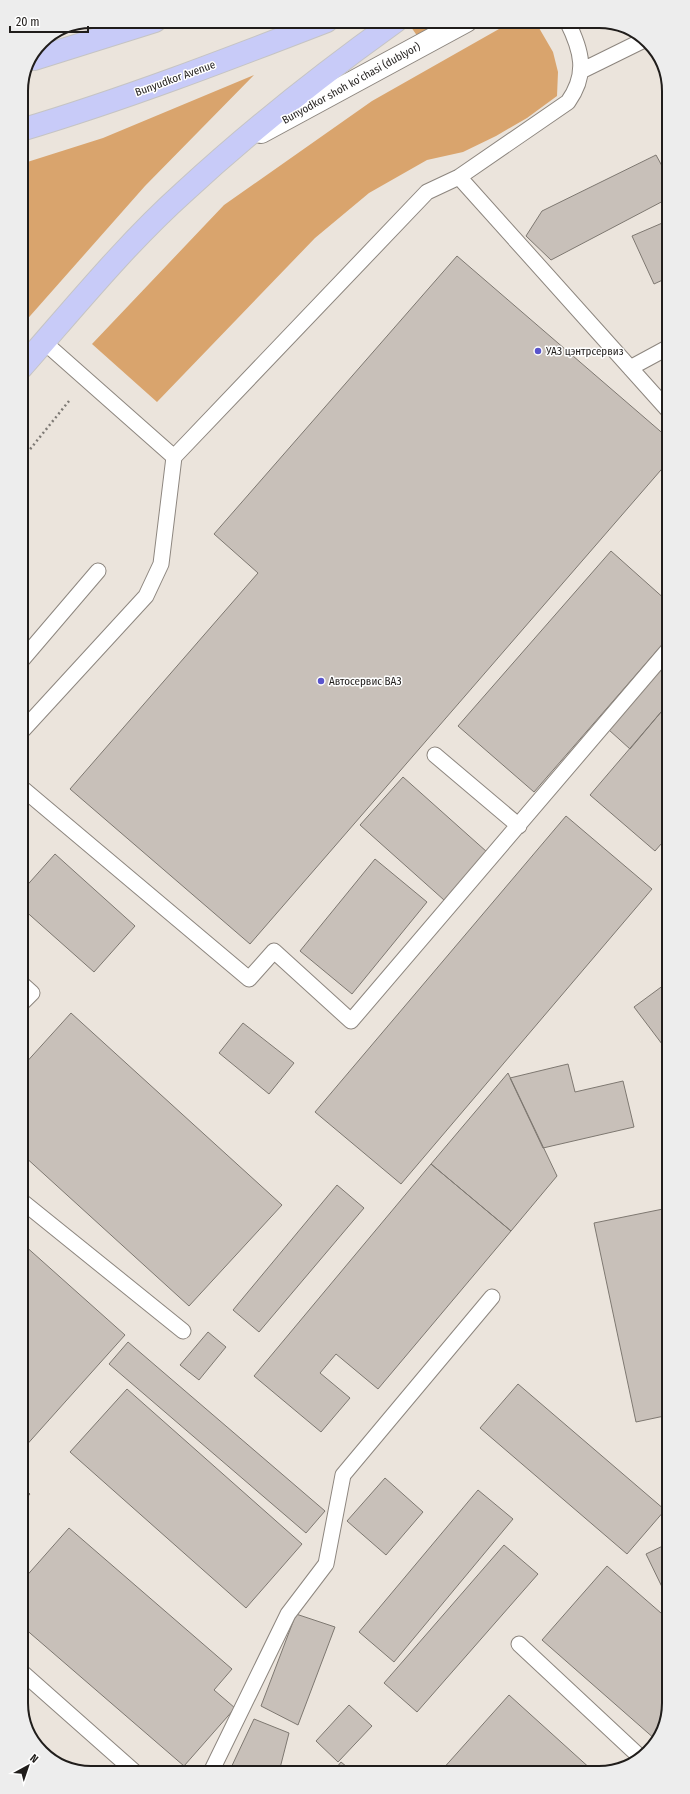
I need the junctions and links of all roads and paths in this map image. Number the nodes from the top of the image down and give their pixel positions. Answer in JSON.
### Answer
{"nodes":[{"id":1,"x":133,"y":28,"type":"edge"},
{"id":2,"x":308,"y":28,"type":"edge"},
{"id":3,"x":386,"y":28,"type":"edge"},
{"id":4,"x":453,"y":28,"type":"edge"},
{"id":5,"x":570,"y":28,"type":"edge"},
{"id":6,"x":638,"y":43,"type":"edge"},
{"id":7,"x":38,"y":58,"type":"edge"},
{"id":8,"x":581,"y":71,"type":"junction"},
{"id":9,"x":28,"y":128,"type":"edge"},
{"id":10,"x":237,"y":145,"type":"junction"},
{"id":11,"x":459,"y":177,"type":"junction"},
{"id":12,"x":44,"y":342,"type":"junction"},
{"id":13,"x":662,"y":351,"type":"edge"},
{"id":14,"x":28,"y":360,"type":"edge"},
{"id":15,"x":630,"y":368,"type":"junction"},
{"id":16,"x":69,"y":401,"type":"dead end"},
{"id":17,"x":662,"y":403,"type":"edge"},
{"id":18,"x":28,"y":452,"type":"edge"},
{"id":19,"x":174,"y":457,"type":"junction"},
{"id":20,"x":98,"y":571,"type":"dead end"},
{"id":21,"x":28,"y":653,"type":"edge"},
{"id":22,"x":662,"y":657,"type":"edge"},
{"id":23,"x":28,"y":724,"type":"edge"},
{"id":24,"x":435,"y":755,"type":"dead end"},
{"id":25,"x":28,"y":793,"type":"edge"},
{"id":26,"x":518,"y":826,"type":"junction"},
{"id":27,"x":28,"y":989,"type":"edge"},
{"id":28,"x":28,"y":997,"type":"edge"},
{"id":29,"x":28,"y":1206,"type":"edge"},
{"id":30,"x":492,"y":1297,"type":"dead end"},
{"id":31,"x":183,"y":1331,"type":"dead end"},
{"id":32,"x":519,"y":1644,"type":"dead end"},
{"id":33,"x":28,"y":1677,"type":"edge"},
{"id":34,"x":636,"y":1753,"type":"edge"},
{"id":35,"x":128,"y":1766,"type":"edge"},
{"id":36,"x":214,"y":1766,"type":"edge"}],
"edges":[{"from":1,"to":7,"type":"main road"},
{"from":2,"to":9,"type":"main road","name":"Bunyudkor Avenue"},
{"from":3,"to":10,"type":"main road"},
{"from":4,"to":10,"type":"street","name":"Bunyodkor shoh koʻchasi (dublyor)"},
{"from":5,"to":8,"type":"lane"},
{"from":6,"to":8,"type":"lane"},
{"from":8,"to":11,"type":"lane"},
{"from":10,"to":12,"type":"main road"},
{"from":11,"to":15,"type":"lane"},
{"from":11,"to":19,"type":"lane"},
{"from":12,"to":14,"type":"main road"},
{"from":12,"to":19,"type":"lane"},
{"from":13,"to":15,"type":"lane"},
{"from":15,"to":17,"type":"lane"},
{"from":16,"to":18,"type":"path"},
{"from":19,"to":23,"type":"lane"},
{"from":20,"to":21,"type":"lane"},
{"from":22,"to":26,"type":"lane"},
{"from":24,"to":26,"type":"lane"},
{"from":25,"to":26,"type":"lane"},
{"from":27,"to":28,"type":"lane"},
{"from":29,"to":31,"type":"lane"},
{"from":30,"to":36,"type":"lane"},
{"from":32,"to":34,"type":"lane"},
{"from":33,"to":35,"type":"lane"}]}
